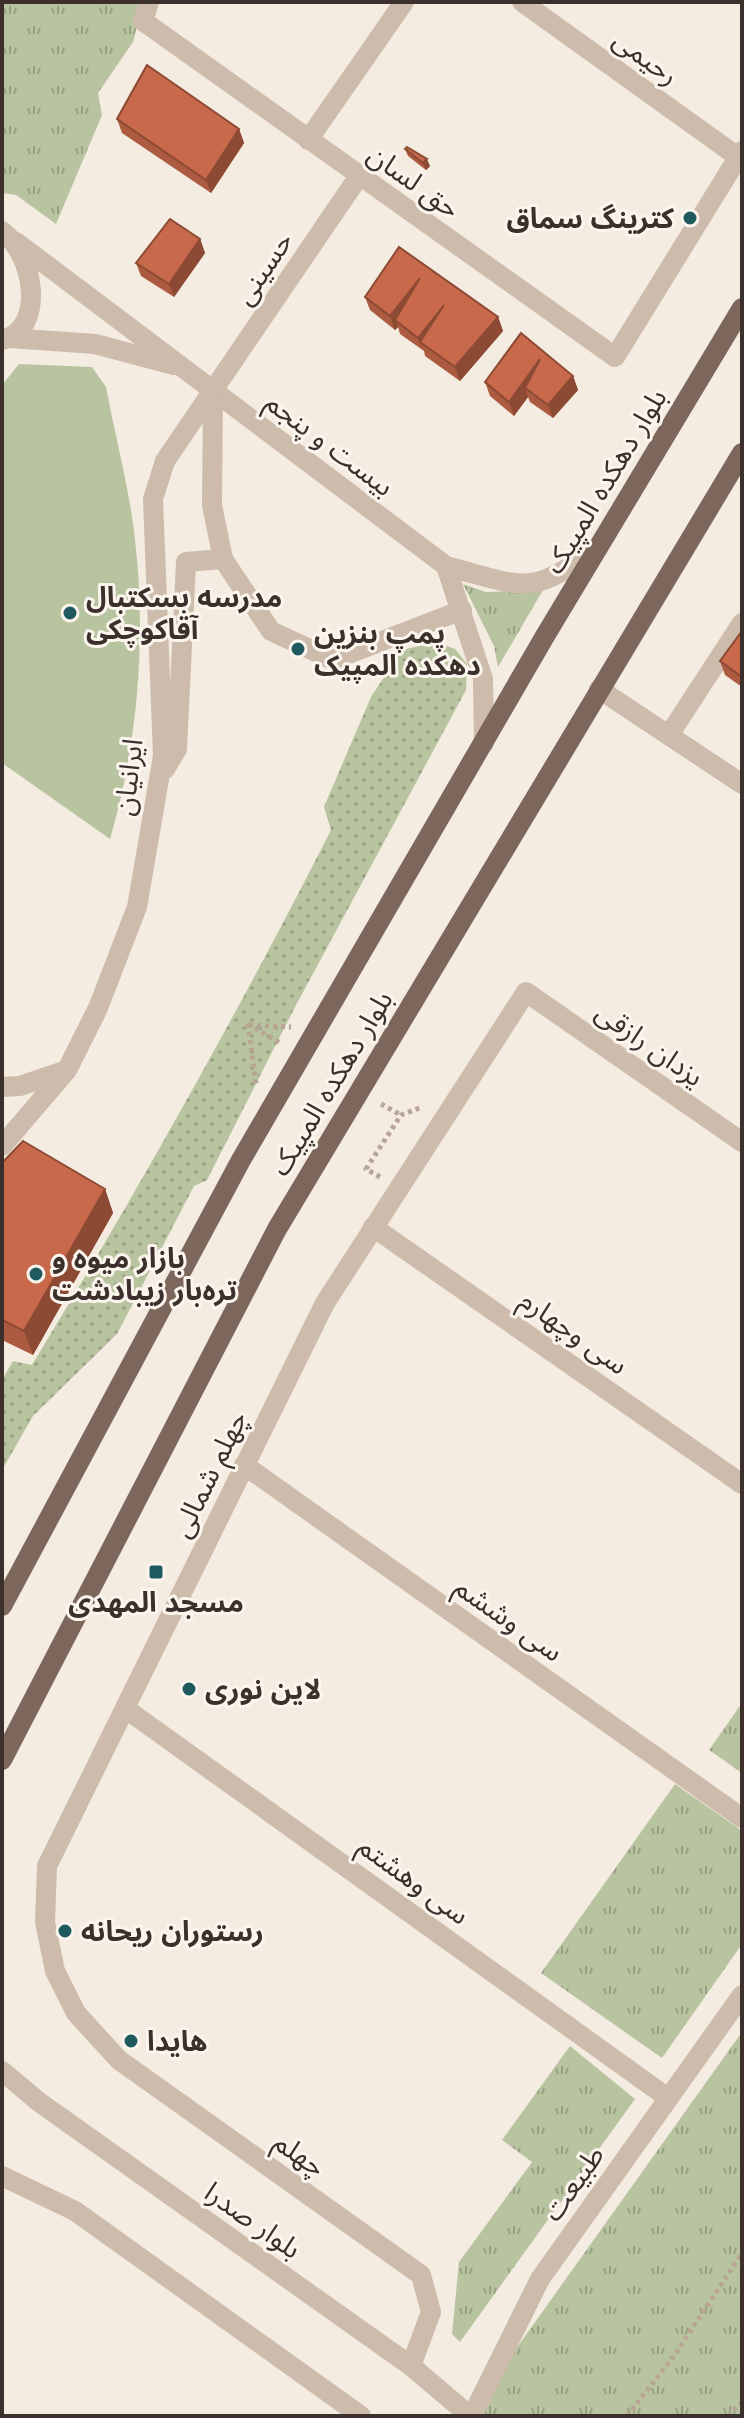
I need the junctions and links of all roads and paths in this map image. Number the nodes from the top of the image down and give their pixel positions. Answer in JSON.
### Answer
{"nodes":[{"id":1,"x":149,"y":2,"type":"edge"},
{"id":2,"x":404,"y":2,"type":"edge"},
{"id":3,"x":522,"y":2,"type":"edge"},
{"id":4,"x":308,"y":140,"type":"junction"},
{"id":5,"x":740,"y":154,"type":"edge"},
{"id":6,"x":359,"y":176,"type":"junction"},
{"id":7,"x":9,"y":237,"type":"edge"},
{"id":8,"x":742,"y":308,"type":"edge"},
{"id":9,"x":6,"y":339,"type":"edge"},
{"id":10,"x":182,"y":366,"type":"junction"},
{"id":11,"x":213,"y":391,"type":"junction"},
{"id":12,"x":742,"y":453,"type":"edge"},
{"id":13,"x":598,"y":546,"type":"junction"},
{"id":14,"x":223,"y":559,"type":"junction"},
{"id":15,"x":446,"y":566,"type":"junction"},
{"id":16,"x":462,"y":610,"type":"junction"},
{"id":17,"x":742,"y":623,"type":"edge"},
{"id":18,"x":599,"y":689,"type":"junction"},
{"id":19,"x":669,"y":735,"type":"junction"},
{"id":20,"x":484,"y":743,"type":"junction"},
{"id":21,"x":159,"y":779,"type":"junction"},
{"id":22,"x":742,"y":784,"type":"edge"},
{"id":23,"x":526,"y":992,"type":"joint"},
{"id":24,"x":317,"y":1029,"type":"junction"},
{"id":25,"x":67,"y":1070,"type":"junction"},
{"id":26,"x":2,"y":1087,"type":"edge"},
{"id":27,"x":401,"y":1115,"type":"dead end"},
{"id":28,"x":261,"y":1125,"type":"junction"},
{"id":29,"x":742,"y":1142,"type":"edge"},
{"id":30,"x":2,"y":1146,"type":"edge"},
{"id":31,"x":366,"y":1169,"type":"dead end"},
{"id":32,"x":373,"y":1227,"type":"junction"},
{"id":33,"x":244,"y":1465,"type":"junction"},
{"id":34,"x":742,"y":1484,"type":"edge"},
{"id":35,"x":2,"y":1606,"type":"edge"},
{"id":36,"x":126,"y":1709,"type":"junction"},
{"id":37,"x":2,"y":1760,"type":"edge"},
{"id":38,"x":742,"y":1818,"type":"edge"},
{"id":39,"x":742,"y":1995,"type":"edge"},
{"id":40,"x":76,"y":2013,"type":"joint"},
{"id":41,"x":2,"y":2071,"type":"edge"},
{"id":42,"x":668,"y":2098,"type":"junction"},
{"id":43,"x":2,"y":2176,"type":"edge"},
{"id":44,"x":742,"y":2253,"type":"edge"},
{"id":45,"x":411,"y":2366,"type":"junction"},
{"id":46,"x":742,"y":2402,"type":"edge"},
{"id":47,"x":361,"y":2416,"type":"edge"},
{"id":48,"x":471,"y":2416,"type":"edge"},
{"id":49,"x":627,"y":2416,"type":"edge"},
{"id":50,"x":728,"y":2416,"type":"edge"}],
"edges":[{"from":1,"to":4,"type":"street","name":"حق لسان"},
{"from":2,"to":4,"type":"street"},
{"from":3,"to":5,"type":"street","name":"رحیمی"},
{"from":4,"to":6,"type":"street","name":"حق لسان"},
{"from":5,"to":6,"type":"street","name":"حق لسان"},
{"from":6,"to":11,"type":"street","name":"حسینی"},
{"from":7,"to":9,"type":"street"},
{"from":7,"to":10,"type":"street","name":"بیست و پنجم"},
{"from":8,"to":13,"type":"main road","name":"بلوار دهکده المپیک"},
{"from":9,"to":10,"type":"street","name":"بیست و پنجم"},
{"from":10,"to":11,"type":"street","name":"بیست و پنجم"},
{"from":11,"to":14,"type":"street"},
{"from":11,"to":15,"type":"street","name":"بیست و پنجم"},
{"from":11,"to":21,"type":"street","name":"ایرانیان"},
{"from":12,"to":18,"type":"main road","name":"بلوار دهکده المپیک"},
{"from":13,"to":15,"type":"street"},
{"from":13,"to":20,"type":"main road","name":"بلوار دهکده المپیک"},
{"from":14,"to":16,"type":"street"},
{"from":14,"to":21,"type":"street"},
{"from":15,"to":16,"type":"street"},
{"from":16,"to":20,"type":"street"},
{"from":17,"to":19,"type":"street"},
{"from":18,"to":19,"type":"street"},
{"from":18,"to":37,"type":"main road","name":"بلوار دهکده المپیک"},
{"from":19,"to":22,"type":"street"},
{"from":20,"to":24,"type":"main road","name":"بلوار دهکده المپیک"},
{"from":21,"to":25,"type":"street","name":"ایرانیان"},
{"from":23,"to":29,"type":"street","name":"یزدان رازقی"},
{"from":23,"to":32,"type":"street","name":"چهلم شمالی"},
{"from":24,"to":28,"type":"main road","name":"بلوار دهکده المپیک"},
{"from":24,"to":28,"type":"path"},
{"from":25,"to":26,"type":"street"},
{"from":25,"to":30,"type":"street","name":"ایرانیان"},
{"from":27,"to":31,"type":"path"},
{"from":28,"to":35,"type":"main road","name":"بلوار دهکده المپیک"},
{"from":32,"to":33,"type":"street","name":"چهلم شمالی"},
{"from":32,"to":34,"type":"street","name":"سی وچهارم"},
{"from":33,"to":36,"type":"street","name":"چهلم شمالی"},
{"from":33,"to":38,"type":"street","name":"سی وششم"},
{"from":36,"to":40,"type":"street","name":"چهلم شمالی"},
{"from":36,"to":42,"type":"street","name":"سی وهشتم"},
{"from":39,"to":42,"type":"street","name":"طبیعت"},
{"from":40,"to":45,"type":"street","name":"چهلم"},
{"from":41,"to":45,"type":"street","name":"بلوار صدرا"},
{"from":42,"to":48,"type":"street","name":"طبیعت"},
{"from":43,"to":47,"type":"street"},
{"from":44,"to":49,"type":"path"},
{"from":45,"to":48,"type":"street","name":"بلوار صدرا"},
{"from":46,"to":50,"type":"path"}]}
